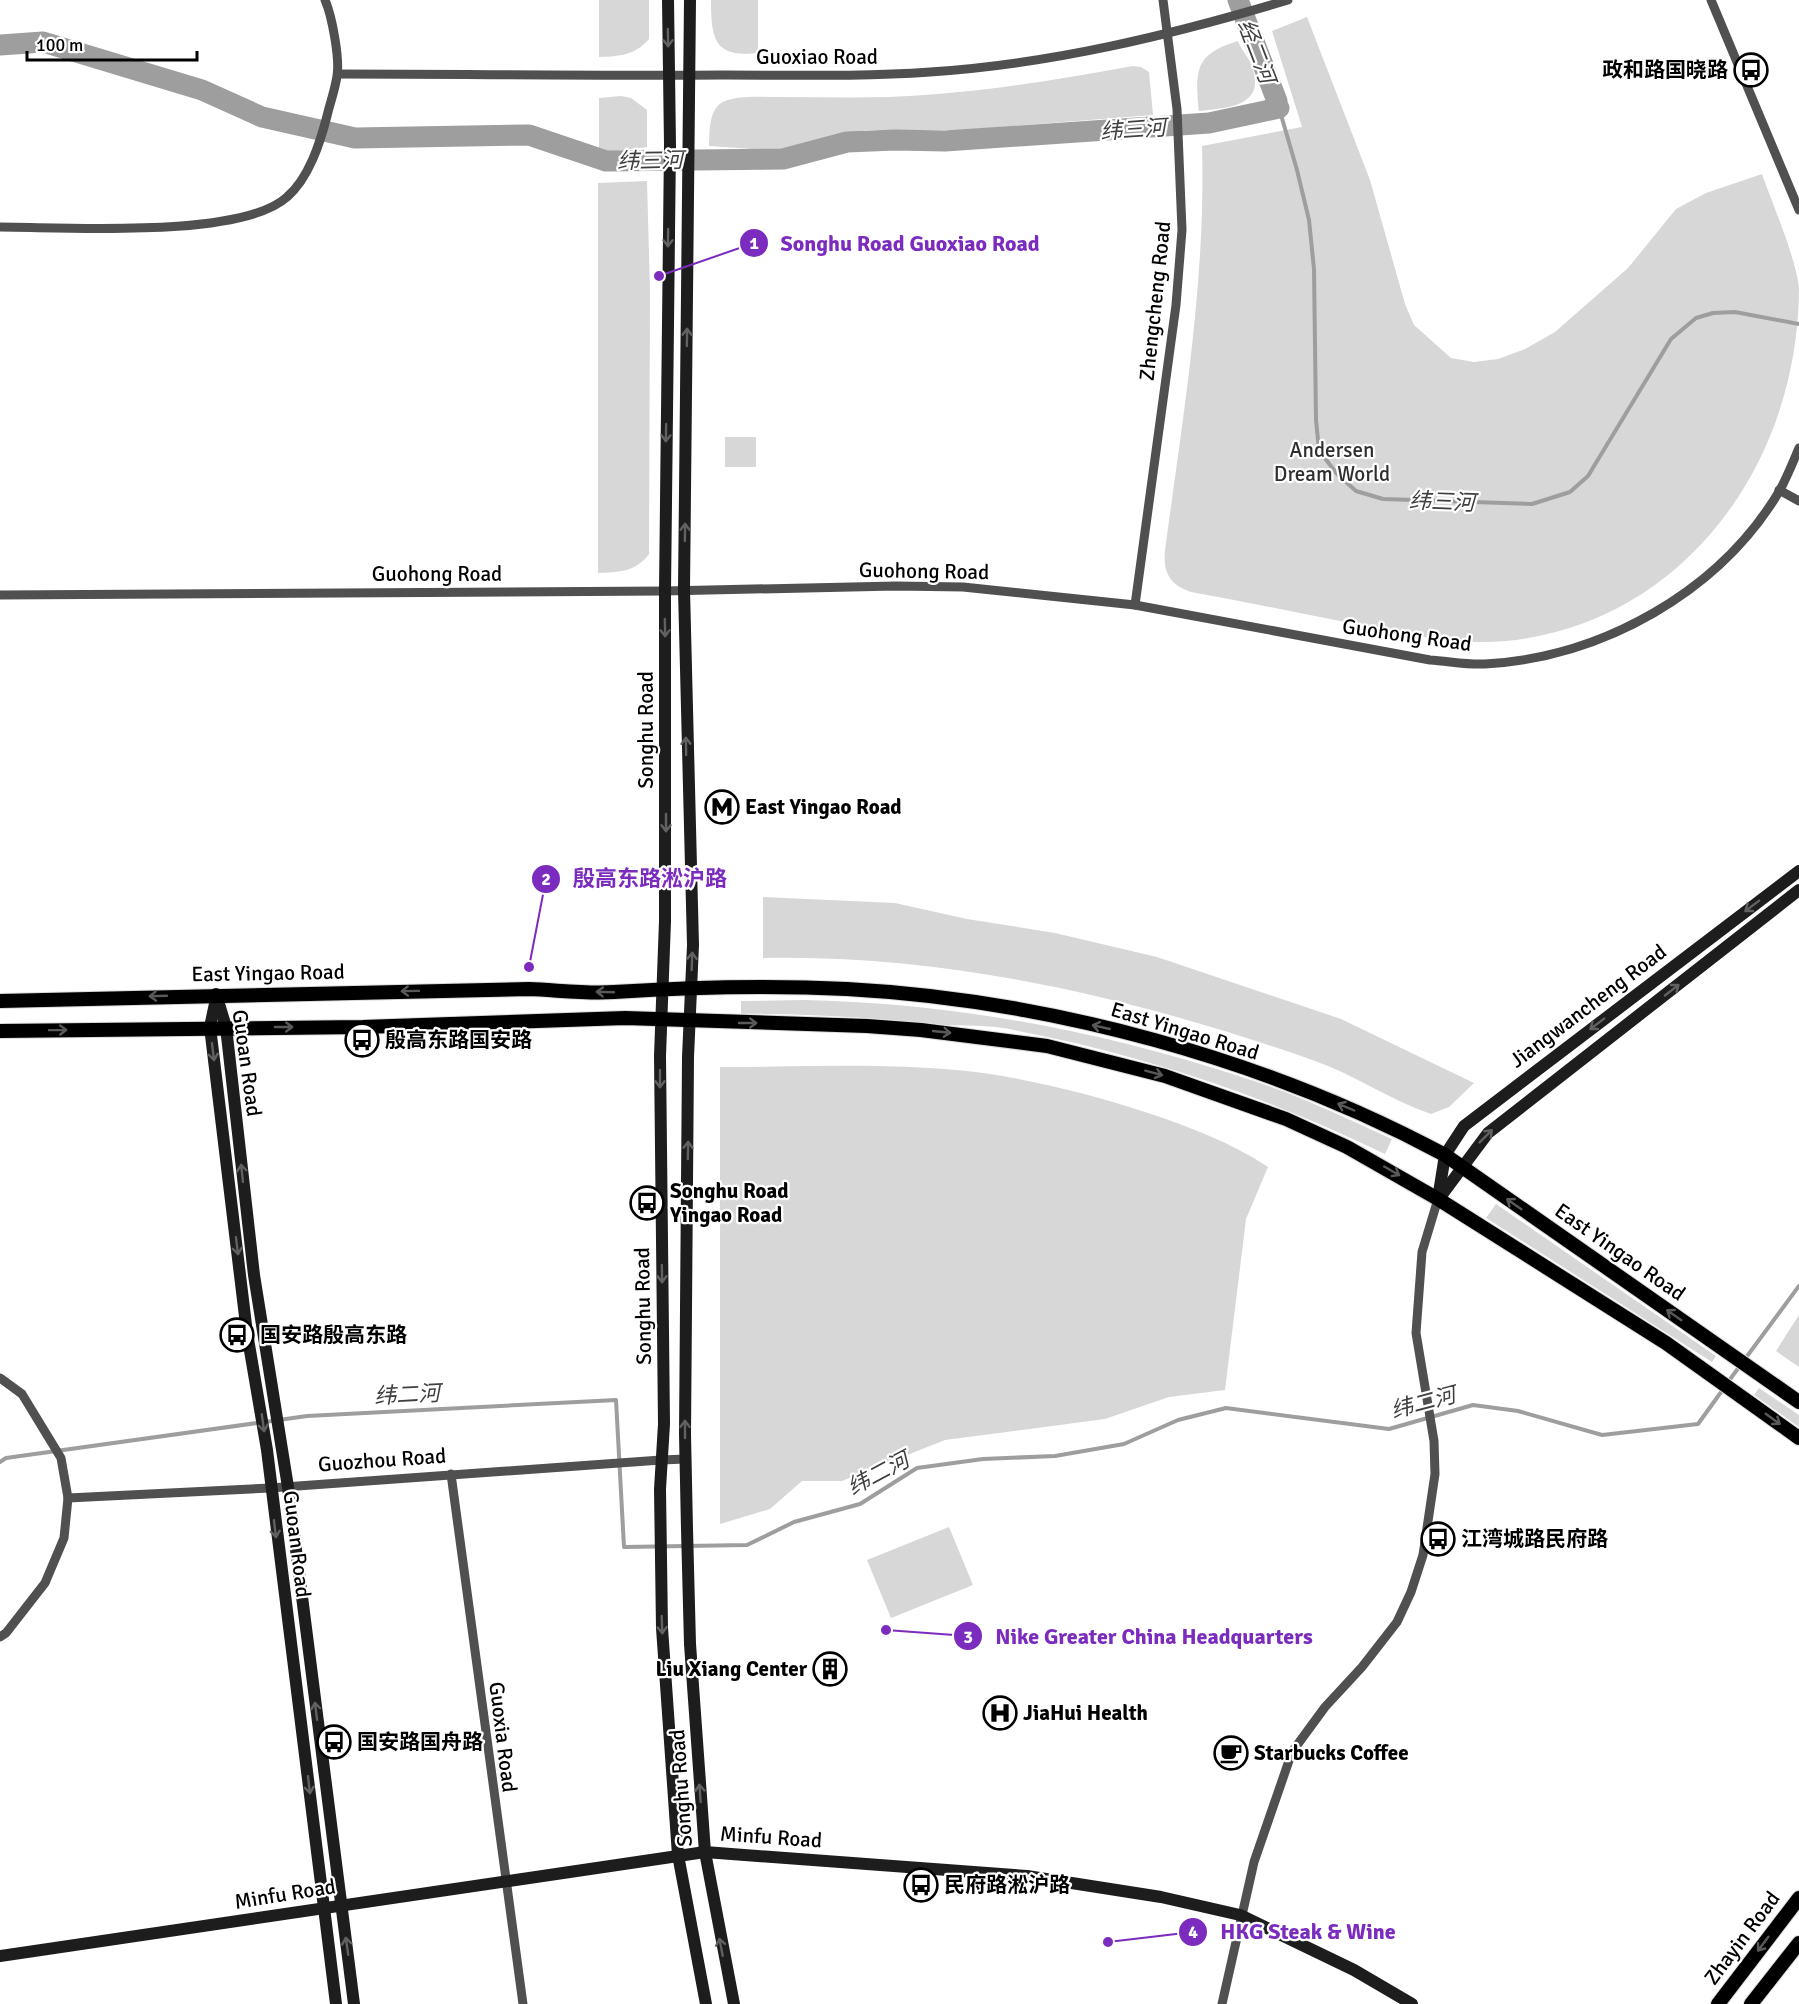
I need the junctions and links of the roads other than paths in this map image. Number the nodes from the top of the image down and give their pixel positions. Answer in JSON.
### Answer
{"nodes":[{"id":1,"x":325,"y":0,"type":"edge"},
{"id":2,"x":668,"y":0,"type":"edge"},
{"id":3,"x":690,"y":0,"type":"edge"},
{"id":4,"x":1163,"y":0,"type":"edge"},
{"id":5,"x":1711,"y":0,"type":"edge"},
{"id":6,"x":1284,"y":1,"type":"edge"},
{"id":7,"x":1167,"y":34,"type":"junction"},
{"id":8,"x":338,"y":74,"type":"junction"},
{"id":9,"x":669,"y":76,"type":"junction"},
{"id":10,"x":690,"y":76,"type":"junction"},
{"id":11,"x":1799,"y":210,"type":"edge"},
{"id":12,"x":0,"y":227,"type":"edge"},
{"id":13,"x":1799,"y":448,"type":"edge"},
{"id":14,"x":1779,"y":490,"type":"junction"},
{"id":15,"x":1799,"y":501,"type":"edge"},
{"id":16,"x":684,"y":590,"type":"junction"},
{"id":17,"x":664,"y":591,"type":"junction"},
{"id":18,"x":0,"y":595,"type":"edge"},
{"id":19,"x":1136,"y":605,"type":"junction"},
{"id":20,"x":1799,"y":871,"type":"edge"},
{"id":21,"x":1799,"y":890,"type":"edge"},
{"id":22,"x":663,"y":989,"type":"junction"},
{"id":23,"x":691,"y":989,"type":"junction"},
{"id":24,"x":216,"y":994,"type":"junction"},
{"id":25,"x":0,"y":1001,"type":"edge"},
{"id":26,"x":689,"y":1020,"type":"junction"},
{"id":27,"x":662,"y":1021,"type":"junction"},
{"id":28,"x":210,"y":1027,"type":"junction"},
{"id":29,"x":226,"y":1027,"type":"junction"},
{"id":30,"x":0,"y":1031,"type":"edge"},
{"id":31,"x":1445,"y":1155,"type":"junction"},
{"id":32,"x":1461,"y":1166,"type":"junction"},
{"id":33,"x":1438,"y":1199,"type":"junction"},
{"id":34,"x":0,"y":1378,"type":"edge"},
{"id":35,"x":1799,"y":1402,"type":"edge"},
{"id":36,"x":1799,"y":1438,"type":"edge"},
{"id":37,"x":685,"y":1459,"type":"junction"},
{"id":38,"x":662,"y":1460,"type":"junction"},
{"id":39,"x":451,"y":1474,"type":"junction"},
{"id":40,"x":288,"y":1487,"type":"junction"},
{"id":41,"x":270,"y":1488,"type":"junction"},
{"id":42,"x":68,"y":1498,"type":"junction"},
{"id":43,"x":0,"y":1636,"type":"edge"},
{"id":44,"x":705,"y":1852,"type":"junction"},
{"id":45,"x":678,"y":1855,"type":"junction"},
{"id":46,"x":504,"y":1881,"type":"junction"},
{"id":47,"x":1799,"y":1898,"type":"edge"},
{"id":48,"x":341,"y":1905,"type":"junction"},
{"id":49,"x":325,"y":1909,"type":"junction"},
{"id":50,"x":1240,"y":1915,"type":"junction"},
{"id":51,"x":1799,"y":1942,"type":"edge"},
{"id":52,"x":0,"y":1956,"type":"edge"},
{"id":53,"x":707,"y":2000,"type":"edge"},
{"id":54,"x":336,"y":2004,"type":"edge"},
{"id":55,"x":354,"y":2004,"type":"edge"},
{"id":56,"x":523,"y":2004,"type":"edge"},
{"id":57,"x":733,"y":2004,"type":"edge"},
{"id":58,"x":1222,"y":2004,"type":"edge"},
{"id":59,"x":1412,"y":2004,"type":"edge"},
{"id":60,"x":1718,"y":2004,"type":"edge"},
{"id":61,"x":1751,"y":2004,"type":"edge"}],
"edges":[{"from":1,"to":8,"type":"street"},
{"from":2,"to":9,"type":"street","name":"Songhu Road","one_way":true},
{"from":3,"to":10,"type":"street","name":"Songhu Road"},
{"from":4,"to":7,"type":"street","name":"Zhengcheng Road"},
{"from":5,"to":11,"type":"street"},
{"from":6,"to":7,"type":"street","name":"Guoxiao Road"},
{"from":7,"to":10,"type":"street","name":"Guoxiao Road"},
{"from":7,"to":19,"type":"street","name":"Zhengcheng Road"},
{"from":8,"to":9,"type":"street","name":"Guoxiao Road"},
{"from":8,"to":12,"type":"street"},
{"from":9,"to":10,"type":"street","name":"Guoxiao Road"},
{"from":9,"to":17,"type":"street","name":"Songhu Road","one_way":true},
{"from":16,"to":10,"type":"street","name":"Songhu Road","one_way":true},
{"from":13,"to":14,"type":"street","name":"Guohong Road"},
{"from":14,"to":15,"type":"street"},
{"from":14,"to":19,"type":"street","name":"Guohong Road"},
{"from":16,"to":17,"type":"street","name":"Guohong Road"},
{"from":16,"to":19,"type":"street","name":"Guohong Road"},
{"from":23,"to":16,"type":"street","name":"Songhu Road","one_way":true},
{"from":17,"to":18,"type":"street","name":"Guohong Road"},
{"from":17,"to":22,"type":"street","name":"Songhu Road","one_way":true},
{"from":20,"to":31,"type":"street","name":"Jiangwancheng Road","one_way":true},
{"from":32,"to":21,"type":"street","name":"Jiangwancheng Road","one_way":true},
{"from":22,"to":23,"type":"main road","name":"East Yingao Road"},
{"from":22,"to":24,"type":"main road","name":"East Yingao Road","one_way":true},
{"from":22,"to":27,"type":"street","name":"Songhu Road"},
{"from":23,"to":26,"type":"street","name":"Songhu Road"},
{"from":31,"to":23,"type":"main road","name":"East Yingao Road","one_way":true},
{"from":24,"to":25,"type":"main road","name":"East Yingao Road","one_way":true},
{"from":24,"to":28,"type":"street","name":"Guoan Road"},
{"from":24,"to":29,"type":"street","name":"Guoan Road"},
{"from":26,"to":27,"type":"main road"},
{"from":26,"to":33,"type":"main road","one_way":true},
{"from":37,"to":26,"type":"street","name":"Songhu Road","one_way":true},
{"from":29,"to":27,"type":"main road","one_way":true},
{"from":27,"to":38,"type":"street","name":"Songhu Road","one_way":true},
{"from":28,"to":29,"type":"main road"},
{"from":30,"to":28,"type":"main road","one_way":true},
{"from":28,"to":41,"type":"street","name":"Guoan Road","one_way":true},
{"from":40,"to":29,"type":"street","name":"Guoan Road","one_way":true},
{"from":31,"to":32,"type":"main road","name":"East Yingao Road"},
{"from":31,"to":33,"type":"street","name":"Jiangwancheng Road"},
{"from":32,"to":33,"type":"street","name":"Jiangwancheng Road"},
{"from":35,"to":32,"type":"main road","name":"East Yingao Road","one_way":true},
{"from":33,"to":36,"type":"main road","one_way":true},
{"from":33,"to":50,"type":"street","name":"Jiangwancheng Road"},
{"from":34,"to":42,"type":"street"},
{"from":37,"to":38,"type":"street"},
{"from":44,"to":37,"type":"street","name":"Songhu Road","one_way":true},
{"from":38,"to":39,"type":"street","name":"Guozhou Road"},
{"from":38,"to":45,"type":"street","name":"Songhu Road","one_way":true},
{"from":39,"to":40,"type":"street","name":"Guozhou Road"},
{"from":39,"to":46,"type":"street","name":"Guoxia Road"},
{"from":40,"to":41,"type":"street","name":"Guozhou Road"},
{"from":48,"to":40,"type":"street","name":"Guoan Road","one_way":true},
{"from":41,"to":42,"type":"street","name":"Guozhou Road"},
{"from":41,"to":49,"type":"street","name":"Guoan Road","one_way":true},
{"from":42,"to":43,"type":"street"},
{"from":44,"to":45,"type":"street","name":"Minfu Road"},
{"from":44,"to":50,"type":"street","name":"Minfu Road"},
{"from":57,"to":44,"type":"street","name":"Songhu Road","one_way":true},
{"from":45,"to":46,"type":"street","name":"Minfu Road"},
{"from":45,"to":53,"type":"street","name":"Songhu Road"},
{"from":46,"to":48,"type":"street","name":"Minfu Road"},
{"from":46,"to":56,"type":"street","name":"Guoxia Road"},
{"from":47,"to":60,"type":"main road","name":"Zhayin Road","one_way":true},
{"from":48,"to":49,"type":"street","name":"Minfu Road"},
{"from":55,"to":48,"type":"street","name":"Guoan Road","one_way":true},
{"from":49,"to":52,"type":"street","name":"Minfu Road"},
{"from":49,"to":54,"type":"street","name":"Guoan Road"},
{"from":50,"to":58,"type":"street","name":"Jiangwancheng Road"},
{"from":50,"to":59,"type":"street","name":"Minfu Road"},
{"from":51,"to":61,"type":"main road"}]}
